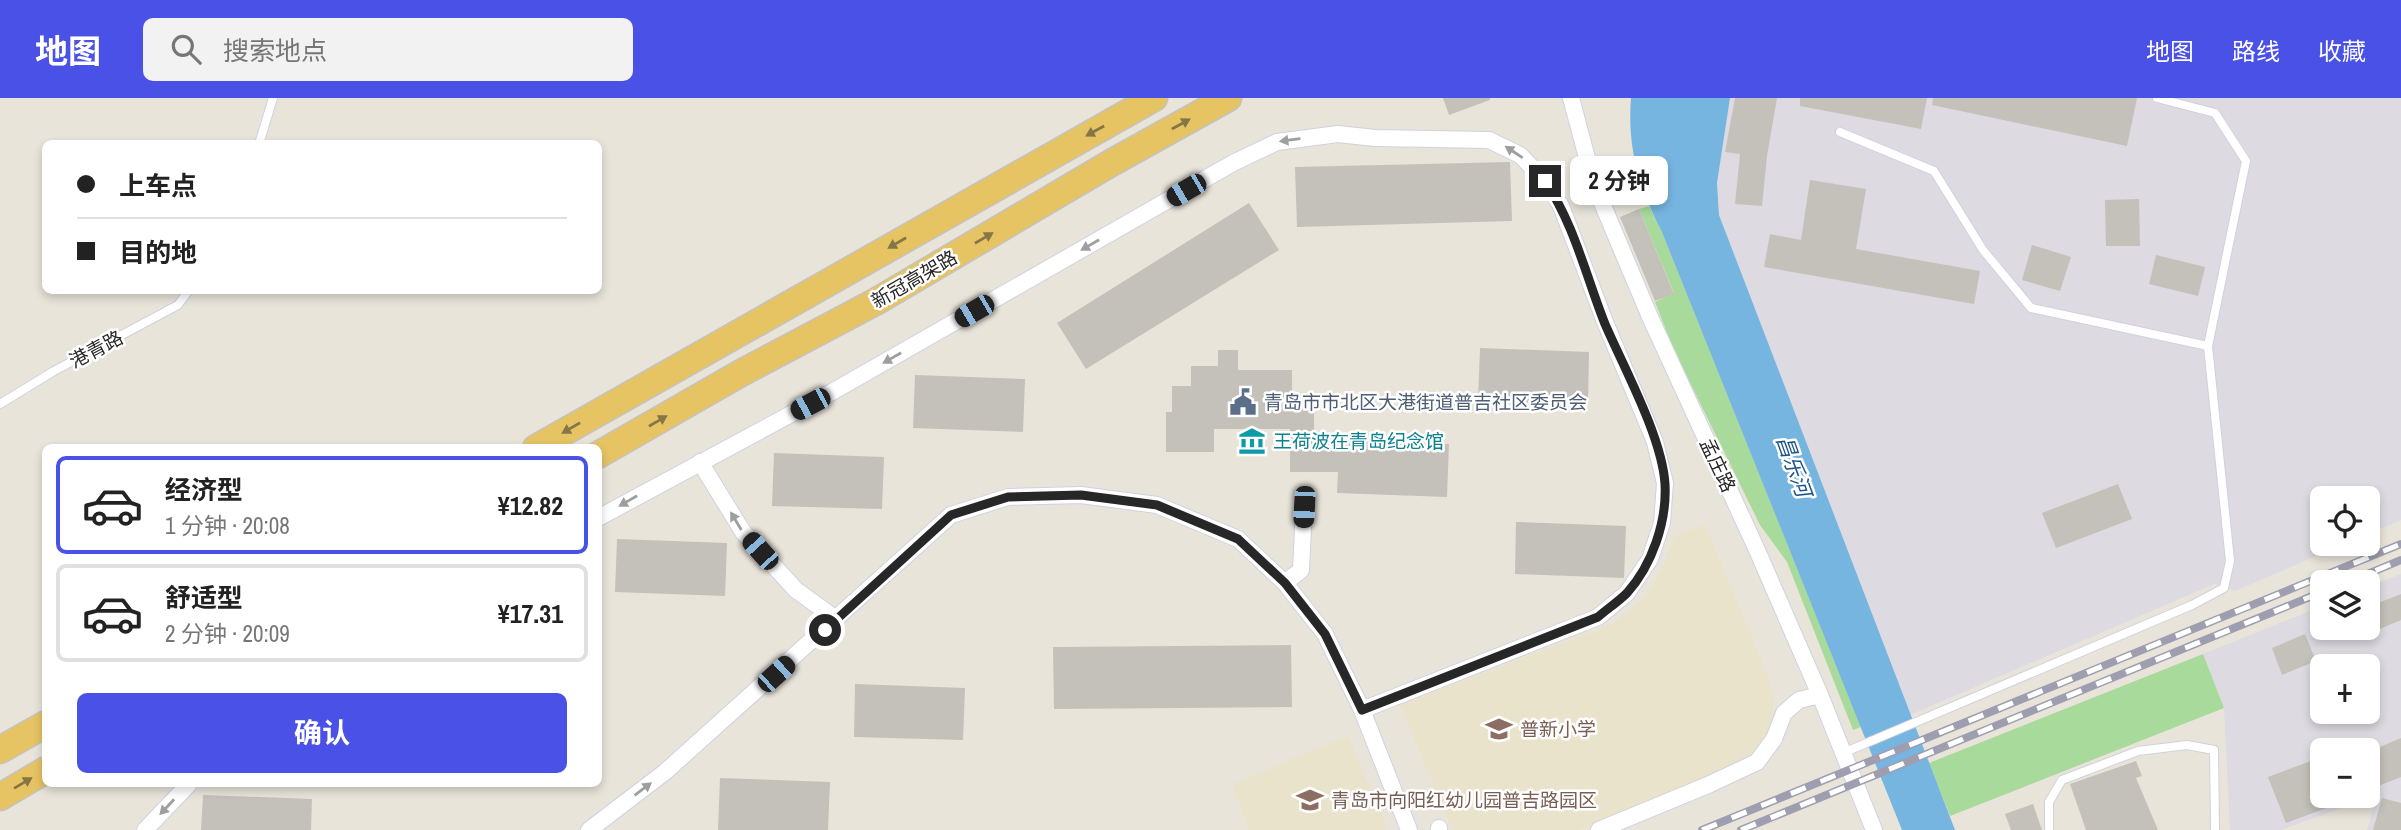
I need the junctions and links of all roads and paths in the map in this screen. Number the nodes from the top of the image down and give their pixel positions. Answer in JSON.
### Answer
{"nodes":[{"id":1,"x":273,"y":98,"type":"edge"},
{"id":2,"x":1154,"y":98,"type":"edge"},
{"id":3,"x":1228,"y":98,"type":"edge"},
{"id":4,"x":1571,"y":98,"type":"edge"},
{"id":5,"x":2157,"y":98,"type":"edge"},
{"id":6,"x":1840,"y":132,"type":"dead end"},
{"id":7,"x":260,"y":140,"type":"edge"},
{"id":8,"x":186,"y":294,"type":"edge"},
{"id":9,"x":2208,"y":346,"type":"junction"},
{"id":10,"x":0,"y":404,"type":"edge"},
{"id":11,"x":543,"y":444,"type":"edge"},
{"id":12,"x":602,"y":453,"type":"edge"},
{"id":13,"x":700,"y":462,"type":"junction"},
{"id":14,"x":1304,"y":507,"type":"dead end"},
{"id":15,"x":602,"y":516,"type":"edge"},
{"id":16,"x":1285,"y":583,"type":"junction"},
{"id":17,"x":836,"y":619,"type":"junction"},
{"id":18,"x":1820,"y":695,"type":"junction"},
{"id":19,"x":1362,"y":710,"type":"junction"},
{"id":20,"x":42,"y":726,"type":"edge"},
{"id":21,"x":0,"y":750,"type":"edge"},
{"id":22,"x":1843,"y":753,"type":"junction"},
{"id":23,"x":42,"y":772,"type":"edge"},
{"id":24,"x":186,"y":787,"type":"edge"},
{"id":25,"x":0,"y":797,"type":"edge"},
{"id":26,"x":145,"y":830,"type":"edge"},
{"id":27,"x":589,"y":830,"type":"edge"},
{"id":28,"x":1409,"y":830,"type":"edge"},
{"id":29,"x":1599,"y":830,"type":"edge"},
{"id":30,"x":1874,"y":830,"type":"edge"},
{"id":31,"x":2049,"y":830,"type":"edge"},
{"id":32,"x":2215,"y":830,"type":"edge"}],
"edges":[{"from":1,"to":7,"type":"lane"},
{"from":2,"to":11,"type":"highway","name":"新冠高架路","one_way":true},
{"from":12,"to":3,"type":"highway","name":"新冠高架路","one_way":true},
{"from":4,"to":18,"type":"street","name":"孟庄路"},
{"from":5,"to":9,"type":"lane"},
{"from":6,"to":9,"type":"lane"},
{"from":8,"to":10,"type":"lane","name":"港青路"},
{"from":9,"to":22,"type":"lane"},
{"from":13,"to":15,"type":"street","one_way":true},
{"from":17,"to":13,"type":"street","one_way":true},
{"from":19,"to":13,"type":"street","one_way":true},
{"from":14,"to":16,"type":"street"},
{"from":16,"to":17,"type":"street"},
{"from":16,"to":19,"type":"street"},
{"from":27,"to":17,"type":"street","one_way":true},
{"from":18,"to":22,"type":"street","name":"孟庄路"},
{"from":18,"to":29,"type":"street"},
{"from":19,"to":28,"type":"street"},
{"from":20,"to":21,"type":"highway"},
{"from":22,"to":30,"type":"street","name":"孟庄路"},
{"from":25,"to":23,"type":"highway","one_way":true},
{"from":24,"to":26,"type":"street","one_way":true},
{"from":31,"to":32,"type":"lane"}]}
